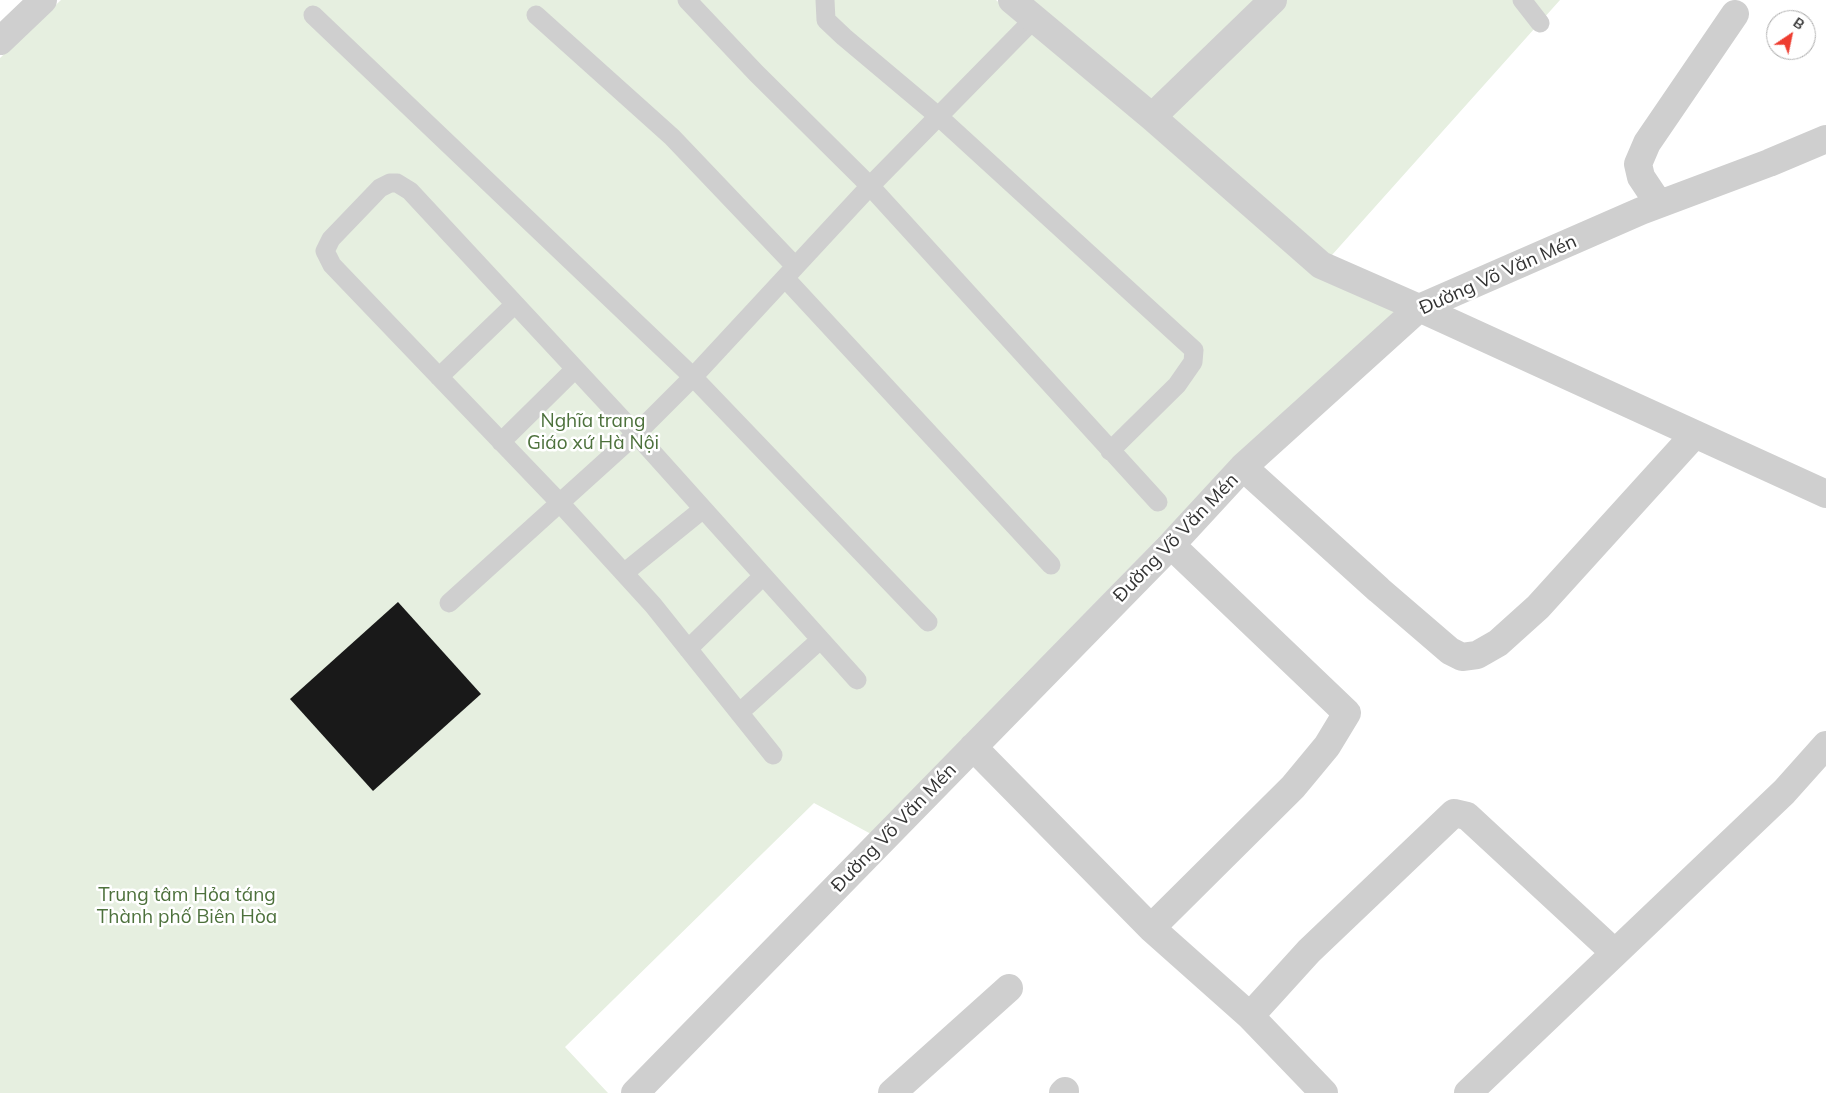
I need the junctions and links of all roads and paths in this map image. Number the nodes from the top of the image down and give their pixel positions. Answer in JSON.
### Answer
{"nodes":[{"id":1,"x":43,"y":0,"type":"edge"},
{"id":2,"x":687,"y":0,"type":"edge"},
{"id":3,"x":825,"y":0,"type":"edge"},
{"id":4,"x":1012,"y":0,"type":"edge"},
{"id":5,"x":1273,"y":0,"type":"edge"},
{"id":6,"x":1522,"y":0,"type":"edge"},
{"id":7,"x":1735,"y":14,"type":"dead end"},
{"id":8,"x":312,"y":15,"type":"dead end"},
{"id":9,"x":536,"y":15,"type":"dead end"},
{"id":10,"x":1034,"y":18,"type":"junction"},
{"id":11,"x":1540,"y":22,"type":"dead end"},
{"id":12,"x":0,"y":41,"type":"edge"},
{"id":13,"x":938,"y":116,"type":"junction"},
{"id":14,"x":1152,"y":117,"type":"junction"},
{"id":15,"x":1826,"y":139,"type":"edge"},
{"id":16,"x":870,"y":186,"type":"junction"},
{"id":17,"x":1659,"y":204,"type":"junction"},
{"id":18,"x":790,"y":272,"type":"junction"},
{"id":19,"x":516,"y":304,"type":"junction"},
{"id":20,"x":1419,"y":308,"type":"junction"},
{"id":21,"x":575,"y":369,"type":"junction"},
{"id":22,"x":439,"y":377,"type":"junction"},
{"id":23,"x":693,"y":377,"type":"junction"},
{"id":24,"x":636,"y":434,"type":"junction"},
{"id":25,"x":1695,"y":434,"type":"junction"},
{"id":26,"x":501,"y":442,"type":"junction"},
{"id":27,"x":1110,"y":451,"type":"junction"},
{"id":28,"x":1243,"y":467,"type":"junction"},
{"id":29,"x":1826,"y":494,"type":"edge"},
{"id":30,"x":1158,"y":502,"type":"dead end"},
{"id":31,"x":560,"y":503,"type":"junction"},
{"id":32,"x":703,"y":509,"type":"junction"},
{"id":33,"x":1171,"y":544,"type":"junction"},
{"id":34,"x":1051,"y":566,"type":"dead end"},
{"id":35,"x":624,"y":573,"type":"junction"},
{"id":36,"x":764,"y":576,"type":"junction"},
{"id":37,"x":449,"y":603,"type":"dead end"},
{"id":38,"x":928,"y":622,"type":"dead end"},
{"id":39,"x":820,"y":640,"type":"junction"},
{"id":40,"x":688,"y":649,"type":"junction"},
{"id":41,"x":857,"y":680,"type":"dead end"},
{"id":42,"x":739,"y":714,"type":"junction"},
{"id":43,"x":1826,"y":746,"type":"edge"},
{"id":44,"x":973,"y":747,"type":"junction"},
{"id":45,"x":773,"y":755,"type":"dead end"},
{"id":46,"x":1151,"y":928,"type":"junction"},
{"id":47,"x":1615,"y":953,"type":"junction"},
{"id":48,"x":1009,"y":988,"type":"dead end"},
{"id":49,"x":1250,"y":1016,"type":"junction"},
{"id":50,"x":635,"y":1093,"type":"edge"},
{"id":51,"x":892,"y":1093,"type":"edge"},
{"id":52,"x":1324,"y":1093,"type":"edge"},
{"id":53,"x":1468,"y":1093,"type":"edge"}],
"edges":[{"from":1,"to":12,"type":"street"},
{"from":2,"to":16,"type":"lane"},
{"from":3,"to":13,"type":"lane"},
{"from":4,"to":10,"type":"street"},
{"from":5,"to":14,"type":"street"},
{"from":6,"to":11,"type":"lane"},
{"from":7,"to":17,"type":"street"},
{"from":8,"to":23,"type":"lane"},
{"from":9,"to":18,"type":"lane"},
{"from":10,"to":13,"type":"lane"},
{"from":10,"to":14,"type":"street"},
{"from":13,"to":16,"type":"lane"},
{"from":13,"to":27,"type":"lane"},
{"from":14,"to":20,"type":"street"},
{"from":15,"to":17,"type":"street","name":"Đường Võ Văn Mén"},
{"from":16,"to":18,"type":"lane"},
{"from":16,"to":27,"type":"lane"},
{"from":17,"to":20,"type":"street","name":"Đường Võ Văn Mén"},
{"from":18,"to":23,"type":"lane"},
{"from":18,"to":34,"type":"lane"},
{"from":19,"to":21,"type":"lane"},
{"from":19,"to":22,"type":"lane"},
{"from":19,"to":22,"type":"lane"},
{"from":20,"to":25,"type":"street"},
{"from":20,"to":28,"type":"street","name":"Đường Võ Văn Mén"},
{"from":21,"to":24,"type":"lane"},
{"from":21,"to":26,"type":"lane"},
{"from":22,"to":26,"type":"lane"},
{"from":23,"to":24,"type":"lane"},
{"from":23,"to":38,"type":"lane"},
{"from":24,"to":31,"type":"lane"},
{"from":24,"to":32,"type":"lane"},
{"from":25,"to":28,"type":"street"},
{"from":25,"to":29,"type":"street"},
{"from":26,"to":31,"type":"lane"},
{"from":27,"to":30,"type":"lane"},
{"from":28,"to":33,"type":"street","name":"Đường Võ Văn Mén"},
{"from":31,"to":35,"type":"lane"},
{"from":31,"to":37,"type":"lane"},
{"from":32,"to":35,"type":"lane"},
{"from":32,"to":36,"type":"lane"},
{"from":33,"to":44,"type":"street","name":"Đường Võ Văn Mén"},
{"from":33,"to":46,"type":"street"},
{"from":35,"to":40,"type":"lane"},
{"from":36,"to":39,"type":"lane"},
{"from":36,"to":40,"type":"lane"},
{"from":39,"to":41,"type":"lane"},
{"from":39,"to":42,"type":"lane"},
{"from":40,"to":42,"type":"lane"},
{"from":42,"to":45,"type":"lane"},
{"from":43,"to":47,"type":"street"},
{"from":44,"to":46,"type":"street"},
{"from":44,"to":50,"type":"street","name":"Đường Võ Văn Mén"},
{"from":46,"to":49,"type":"street"},
{"from":47,"to":49,"type":"street"},
{"from":47,"to":53,"type":"street"},
{"from":48,"to":51,"type":"street"},
{"from":49,"to":52,"type":"street"}]}
